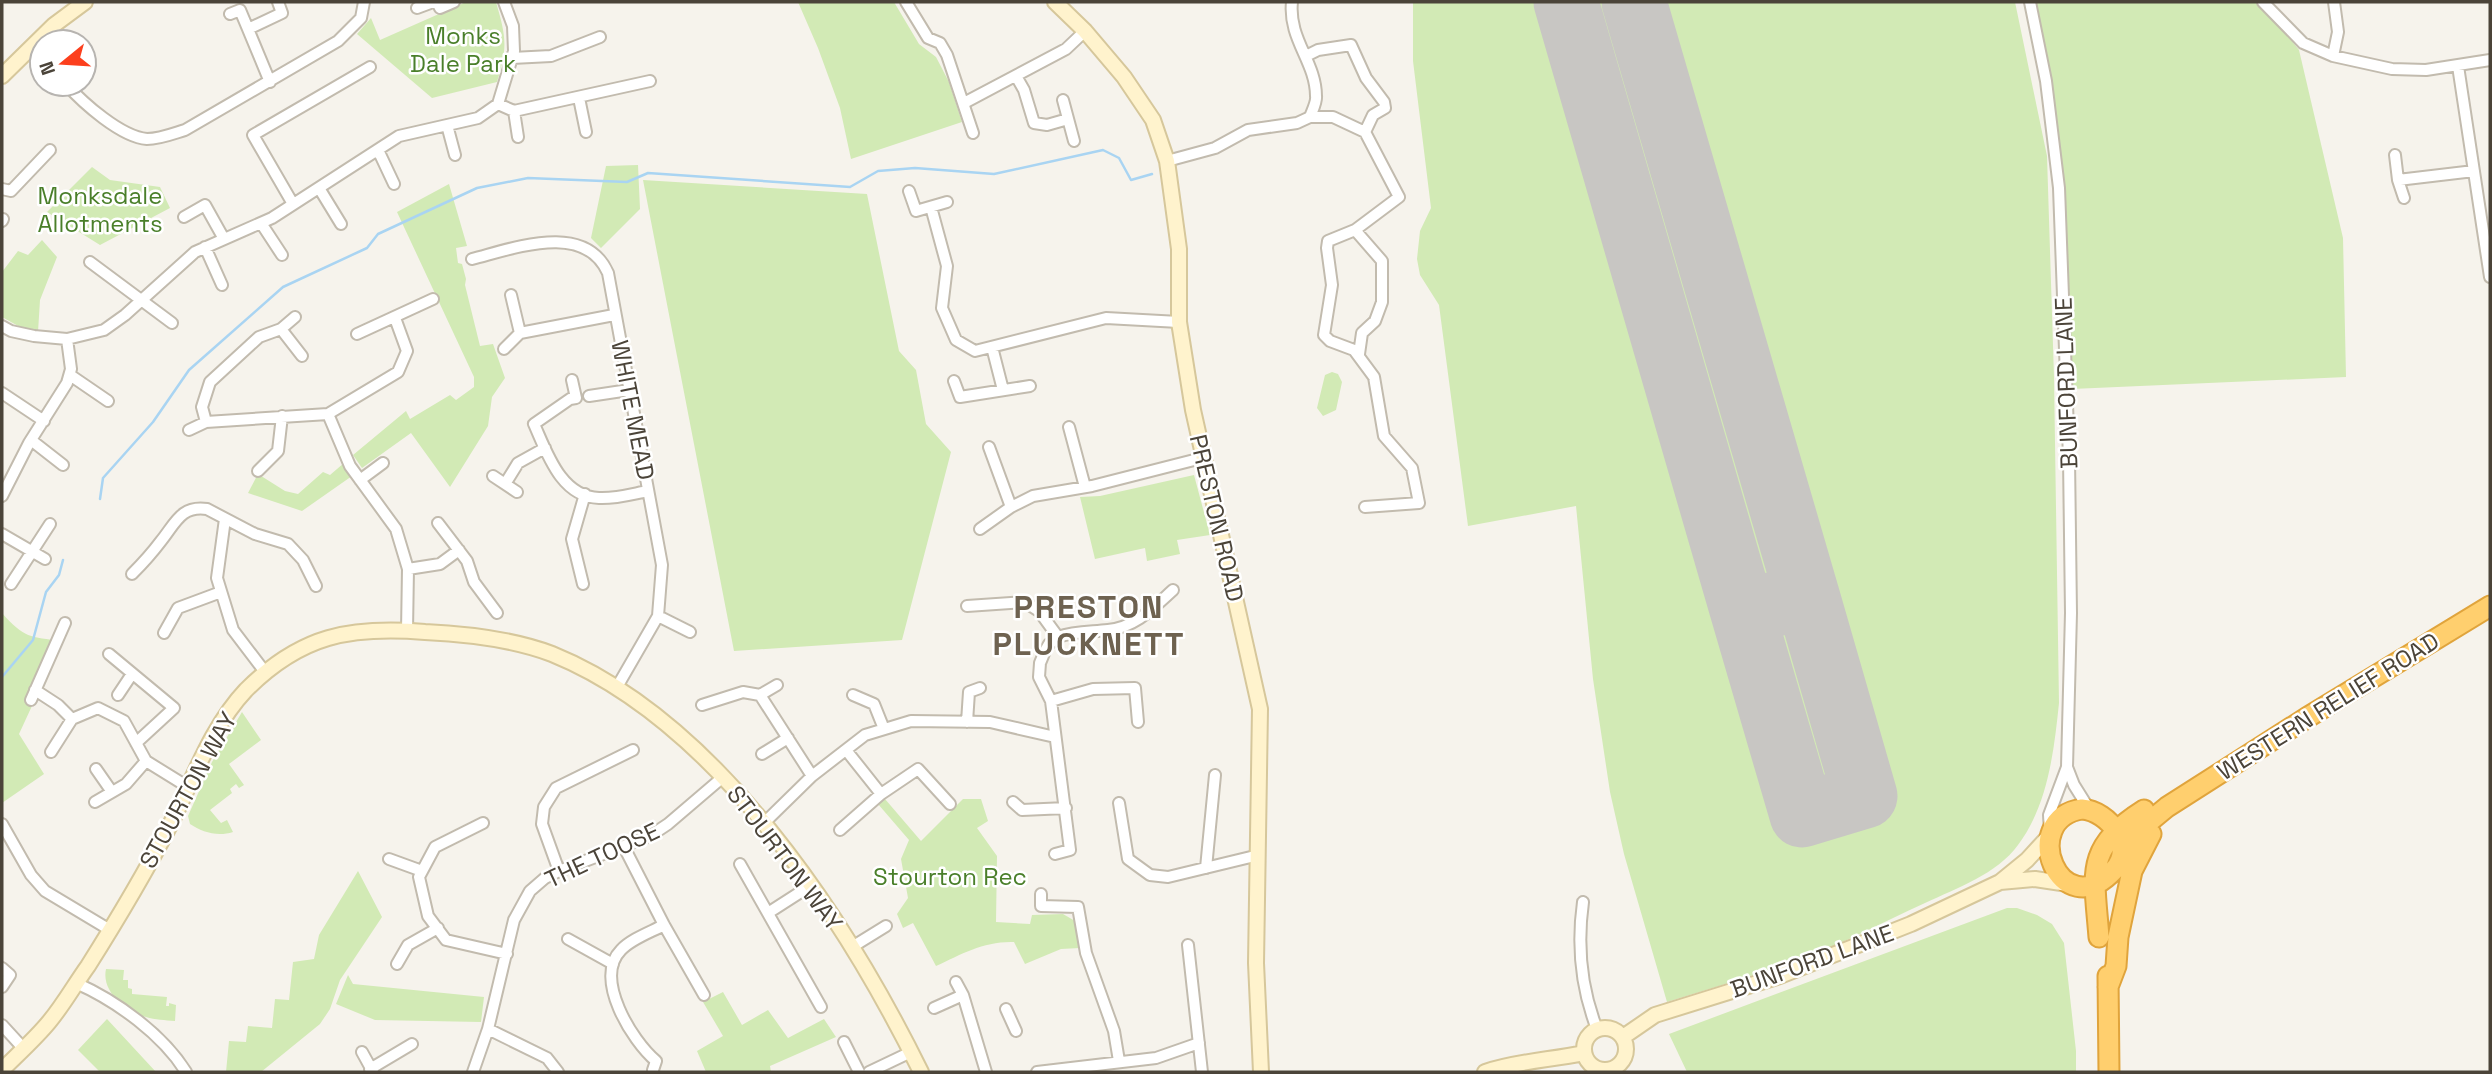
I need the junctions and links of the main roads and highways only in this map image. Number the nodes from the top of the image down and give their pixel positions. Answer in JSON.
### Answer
{"nodes":[{"id":1,"x":2490,"y":606,"type":"edge"},
{"id":2,"x":2189,"y":793,"type":"junction"},
{"id":3,"x":2166,"y":807,"type":"junction"},
{"id":4,"x":2092,"y":810,"type":"junction"},
{"id":5,"x":2144,"y":810,"type":"junction"},
{"id":6,"x":2116,"y":830,"type":"junction"},
{"id":7,"x":2122,"y":859,"type":"junction"},
{"id":8,"x":2095,"y":884,"type":"junction"},
{"id":9,"x":2069,"y":885,"type":"junction"},
{"id":10,"x":2099,"y":937,"type":"junction"},
{"id":11,"x":2107,"y":957,"type":"junction"},
{"id":12,"x":2108,"y":987,"type":"junction"},
{"id":13,"x":2109,"y":1072,"type":"edge"}],
"edges":[{"from":1,"to":2,"type":"highway","name":"WESTERN RELIEF ROAD"},
{"from":2,"to":3,"type":"highway","name":"WESTERN RELIEF ROAD"},
{"from":2,"to":12,"type":"highway"},
{"from":3,"to":5,"type":"highway","name":"WESTERN RELIEF ROAD"},
{"from":3,"to":7,"type":"highway","name":"WESTERN RELIEF ROAD"},
{"from":4,"to":5,"type":"highway","name":"WESTERN RELIEF ROAD"},
{"from":4,"to":6,"type":"highway"},
{"from":4,"to":9,"type":"highway"},
{"from":5,"to":6,"type":"highway"},
{"from":6,"to":7,"type":"highway"},
{"from":6,"to":8,"type":"highway"},
{"from":7,"to":8,"type":"highway"},
{"from":7,"to":11,"type":"highway"},
{"from":8,"to":9,"type":"highway"},
{"from":8,"to":10,"type":"highway"},
{"from":9,"to":10,"type":"highway"},
{"from":10,"to":11,"type":"highway"},
{"from":11,"to":12,"type":"highway"},
{"from":12,"to":13,"type":"highway"}]}
